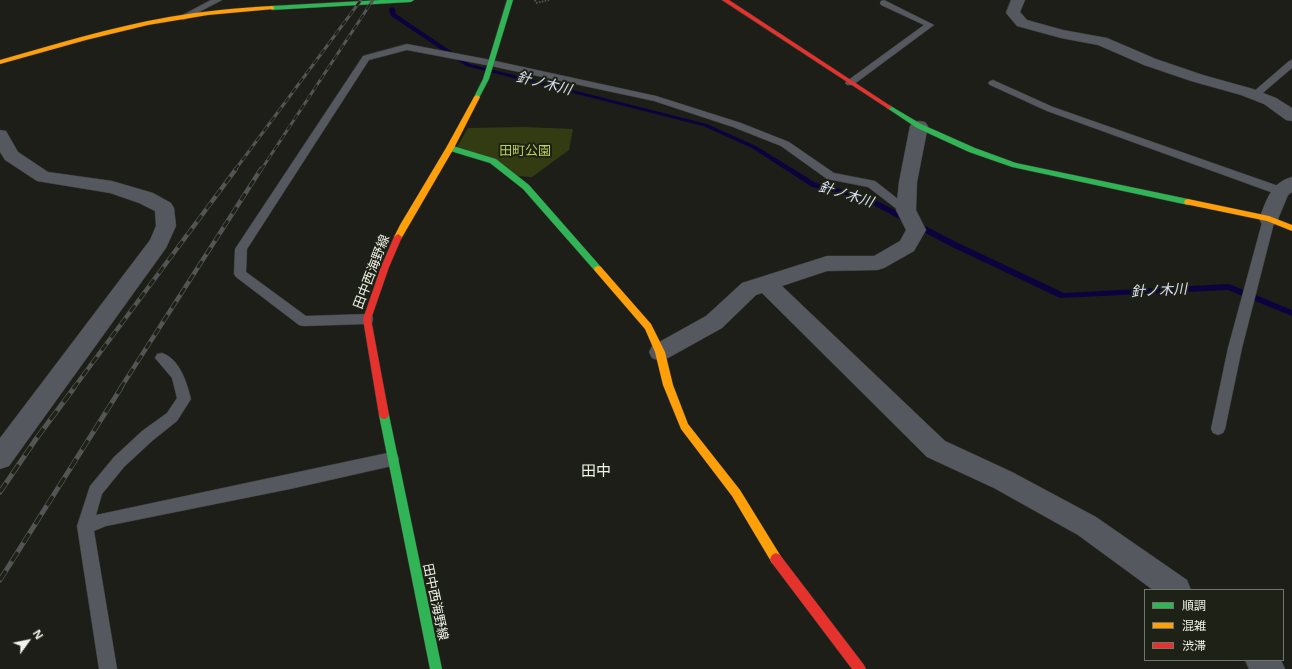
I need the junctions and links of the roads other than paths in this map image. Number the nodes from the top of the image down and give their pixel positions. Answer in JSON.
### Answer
{"nodes":[{"id":1,"x":218,"y":0,"type":"edge"},
{"id":2,"x":411,"y":0,"type":"edge"},
{"id":3,"x":510,"y":0,"type":"edge"},
{"id":4,"x":725,"y":0,"type":"edge"},
{"id":5,"x":1018,"y":0,"type":"edge"},
{"id":6,"x":884,"y":3,"type":"dead end"},
{"id":7,"x":183,"y":17,"type":"junction"},
{"id":8,"x":0,"y":62,"type":"edge"},
{"id":9,"x":491,"y":63,"type":"junction"},
{"id":10,"x":1292,"y":63,"type":"edge"},
{"id":11,"x":850,"y":83,"type":"junction"},
{"id":12,"x":993,"y":83,"type":"dead end"},
{"id":13,"x":1255,"y":95,"type":"junction"},
{"id":14,"x":1292,"y":116,"type":"edge"},
{"id":15,"x":919,"y":126,"type":"junction"},
{"id":16,"x":0,"y":135,"type":"edge"},
{"id":17,"x":450,"y":148,"type":"junction"},
{"id":18,"x":1286,"y":187,"type":"edge"},
{"id":19,"x":906,"y":210,"type":"junction"},
{"id":20,"x":1269,"y":219,"type":"junction"},
{"id":21,"x":1292,"y":228,"type":"edge"},
{"id":22,"x":765,"y":283,"type":"junction"},
{"id":23,"x":367,"y":318,"type":"junction"},
{"id":24,"x":660,"y":352,"type":"junction"},
{"id":25,"x":162,"y":358,"type":"dead end"},
{"id":26,"x":1218,"y":429,"type":"dead end"},
{"id":27,"x":0,"y":458,"type":"edge"},
{"id":28,"x":392,"y":460,"type":"junction"},
{"id":29,"x":85,"y":526,"type":"junction"},
{"id":30,"x":1176,"y":589,"type":"edge"},
{"id":31,"x":1261,"y":661,"type":"edge"},
{"id":32,"x":108,"y":669,"type":"edge"},
{"id":33,"x":436,"y":669,"type":"edge"},
{"id":34,"x":860,"y":669,"type":"edge"},
{"id":35,"x":1270,"y":669,"type":"edge"}],
"edges":[{"from":1,"to":7,"type":"lane"},
{"from":2,"to":7,"type":"street"},
{"from":3,"to":9,"type":"street","name":"田中西海野線"},
{"from":4,"to":11,"type":"street"},
{"from":5,"to":13,"type":"street"},
{"from":6,"to":11,"type":"lane"},
{"from":7,"to":8,"type":"street"},
{"from":9,"to":17,"type":"street","name":"田中西海野線"},
{"from":9,"to":19,"type":"lane"},
{"from":9,"to":23,"type":"lane"},
{"from":10,"to":13,"type":"lane"},
{"from":11,"to":15,"type":"street"},
{"from":12,"to":18,"type":"lane"},
{"from":13,"to":14,"type":"street"},
{"from":15,"to":19,"type":"street"},
{"from":15,"to":20,"type":"street"},
{"from":16,"to":27,"type":"street"},
{"from":17,"to":23,"type":"street","name":"田中西海野線"},
{"from":17,"to":24,"type":"street"},
{"from":18,"to":20,"type":"street"},
{"from":19,"to":22,"type":"street"},
{"from":20,"to":21,"type":"street"},
{"from":20,"to":26,"type":"lane"},
{"from":22,"to":24,"type":"street"},
{"from":22,"to":30,"type":"street"},
{"from":23,"to":28,"type":"street","name":"田中西海野線"},
{"from":24,"to":34,"type":"street"},
{"from":25,"to":29,"type":"lane"},
{"from":28,"to":29,"type":"lane"},
{"from":28,"to":33,"type":"street","name":"田中西海野線"},
{"from":29,"to":32,"type":"lane"},
{"from":31,"to":35,"type":"street"}]}
